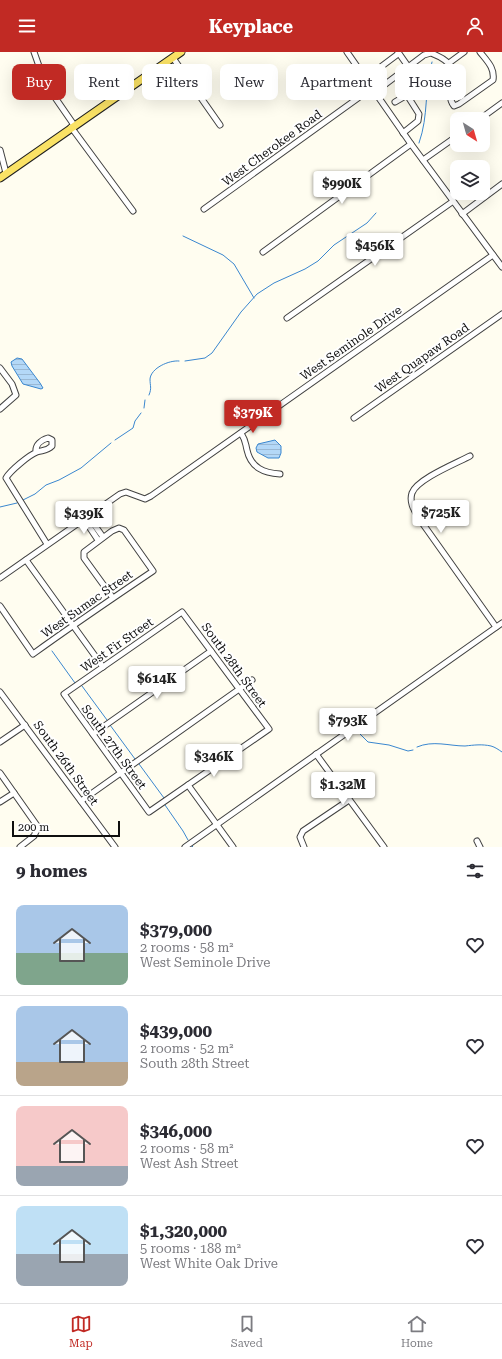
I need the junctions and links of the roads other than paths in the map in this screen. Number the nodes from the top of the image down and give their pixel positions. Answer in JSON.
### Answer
{"nodes":[{"id":1,"x":34,"y":52,"type":"edge"},
{"id":2,"x":181,"y":52,"type":"edge"},
{"id":3,"x":347,"y":52,"type":"edge"},
{"id":4,"x":464,"y":52,"type":"edge"},
{"id":5,"x":480,"y":52,"type":"edge"},
{"id":6,"x":398,"y":53,"type":"edge"},
{"id":7,"x":431,"y":53,"type":"edge"},
{"id":8,"x":173,"y":58,"type":"junction"},
{"id":9,"x":449,"y":63,"type":"junction"},
{"id":10,"x":356,"y":64,"type":"edge"},
{"id":11,"x":384,"y":64,"type":"edge"},
{"id":12,"x":406,"y":64,"type":"edge"},
{"id":13,"x":411,"y":64,"type":"edge"},
{"id":14,"x":395,"y":76,"type":"edge"},
{"id":15,"x":387,"y":82,"type":"edge"},
{"id":16,"x":360,"y":100,"type":"edge"},
{"id":17,"x":381,"y":100,"type":"edge"},
{"id":18,"x":398,"y":100,"type":"edge"},
{"id":19,"x":410,"y":100,"type":"edge"},
{"id":20,"x":395,"y":102,"type":"dead end"},
{"id":21,"x":502,"y":103,"type":"edge"},
{"id":22,"x":490,"y":112,"type":"edge"},
{"id":23,"x":220,"y":124,"type":"dead end"},
{"id":24,"x":73,"y":126,"type":"junction"},
{"id":25,"x":403,"y":133,"type":"junction"},
{"id":26,"x":450,"y":141,"type":"edge"},
{"id":27,"x":411,"y":144,"type":"junction"},
{"id":28,"x":0,"y":150,"type":"edge"},
{"id":29,"x":423,"y":160,"type":"junction"},
{"id":30,"x":6,"y":174,"type":"junction"},
{"id":31,"x":0,"y":178,"type":"edge"},
{"id":32,"x":502,"y":184,"type":"edge"},
{"id":33,"x":452,"y":202,"type":"junction"},
{"id":34,"x":204,"y":209,"type":"dead end"},
{"id":35,"x":133,"y":211,"type":"dead end"},
{"id":36,"x":462,"y":214,"type":"junction"},
{"id":37,"x":263,"y":252,"type":"dead end"},
{"id":38,"x":493,"y":255,"type":"junction"},
{"id":39,"x":502,"y":267,"type":"edge"},
{"id":40,"x":502,"y":314,"type":"edge"},
{"id":41,"x":287,"y":318,"type":"dead end"},
{"id":42,"x":0,"y":368,"type":"edge"},
{"id":43,"x":0,"y":409,"type":"edge"},
{"id":44,"x":354,"y":418,"type":"dead end"},
{"id":45,"x":241,"y":433,"type":"junction"},
{"id":46,"x":36,"y":452,"type":"dead end"},
{"id":47,"x":470,"y":456,"type":"dead end"},
{"id":48,"x":280,"y":474,"type":"dead end"},
{"id":49,"x":86,"y":517,"type":"junction"},
{"id":50,"x":100,"y":539,"type":"junction"},
{"id":51,"x":47,"y":544,"type":"junction"},
{"id":52,"x":26,"y":560,"type":"junction"},
{"id":53,"x":0,"y":578,"type":"edge"},
{"id":54,"x":113,"y":598,"type":"junction"},
{"id":55,"x":0,"y":606,"type":"edge"},
{"id":56,"x":182,"y":612,"type":"joint"},
{"id":57,"x":502,"y":623,"type":"edge"},
{"id":58,"x":72,"y":626,"type":"junction"},
{"id":59,"x":496,"y":627,"type":"junction"},
{"id":60,"x":211,"y":651,"type":"junction"},
{"id":61,"x":103,"y":667,"type":"junction"},
{"id":62,"x":252,"y":680,"type":"dead end"},
{"id":63,"x":239,"y":690,"type":"junction"},
{"id":64,"x":0,"y":692,"type":"edge"},
{"id":65,"x":64,"y":694,"type":"joint"},
{"id":66,"x":25,"y":725,"type":"junction"},
{"id":67,"x":93,"y":734,"type":"junction"},
{"id":68,"x":0,"y":742,"type":"edge"},
{"id":69,"x":316,"y":754,"type":"junction"},
{"id":70,"x":0,"y":773,"type":"edge"},
{"id":71,"x":121,"y":773,"type":"junction"},
{"id":72,"x":188,"y":785,"type":"junction"},
{"id":73,"x":14,"y":793,"type":"junction"},
{"id":74,"x":349,"y":800,"type":"junction"},
{"id":75,"x":81,"y":801,"type":"junction"},
{"id":76,"x":0,"y":802,"type":"edge"},
{"id":77,"x":217,"y":824,"type":"junction"},
{"id":78,"x":477,"y":841,"type":"dead end"},
{"id":79,"x":20,"y":847,"type":"edge"},
{"id":80,"x":115,"y":847,"type":"edge"},
{"id":81,"x":185,"y":847,"type":"edge"},
{"id":82,"x":233,"y":847,"type":"edge"},
{"id":83,"x":304,"y":847,"type":"edge"},
{"id":84,"x":384,"y":847,"type":"edge"},
{"id":85,"x":480,"y":847,"type":"edge"}],
"edges":[{"from":1,"to":24,"type":"street"},
{"from":2,"to":8,"type":"main road"},
{"from":3,"to":10,"type":"street"},
{"from":4,"to":9,"type":"street"},
{"from":5,"to":9,"type":"street"},
{"from":6,"to":11,"type":"street"},
{"from":6,"to":12,"type":"street"},
{"from":7,"to":9,"type":"street"},
{"from":7,"to":13,"type":"street","name":"West Cherokee Road"},
{"from":8,"to":23,"type":"street"},
{"from":8,"to":24,"type":"main road"},
{"from":14,"to":15,"type":"street","name":"West Cherokee Road"},
{"from":16,"to":34,"type":"street","name":"West Cherokee Road"},
{"from":17,"to":25,"type":"street"},
{"from":18,"to":20,"type":"street"},
{"from":19,"to":25,"type":"street"},
{"from":21,"to":22,"type":"street"},
{"from":24,"to":30,"type":"main road"},
{"from":24,"to":35,"type":"street"},
{"from":25,"to":27,"type":"street"},
{"from":26,"to":29,"type":"street"},
{"from":27,"to":29,"type":"street"},
{"from":27,"to":37,"type":"street"},
{"from":28,"to":30,"type":"street"},
{"from":29,"to":33,"type":"street"},
{"from":30,"to":31,"type":"main road"},
{"from":32,"to":36,"type":"street"},
{"from":33,"to":36,"type":"street"},
{"from":33,"to":41,"type":"street"},
{"from":36,"to":38,"type":"street"},
{"from":38,"to":39,"type":"street"},
{"from":38,"to":45,"type":"street","name":"West Seminole Drive"},
{"from":40,"to":44,"type":"street","name":"West Quapaw Road"},
{"from":42,"to":43,"type":"street"},
{"from":45,"to":48,"type":"street"},
{"from":45,"to":49,"type":"street","name":"West Seminole Drive"},
{"from":46,"to":51,"type":"street"},
{"from":47,"to":59,"type":"street"},
{"from":49,"to":50,"type":"street"},
{"from":49,"to":51,"type":"street","name":"West Seminole Drive"},
{"from":50,"to":54,"type":"street"},
{"from":50,"to":54,"type":"street","name":"West Sumac Street"},
{"from":51,"to":52,"type":"street","name":"West Seminole Drive"},
{"from":52,"to":53,"type":"street","name":"West Seminole Drive"},
{"from":52,"to":58,"type":"street"},
{"from":54,"to":58,"type":"street","name":"West Sumac Street"},
{"from":55,"to":58,"type":"street","name":"West Sumac Street"},
{"from":56,"to":60,"type":"street","name":"South 28th Street"},
{"from":56,"to":61,"type":"street","name":"West Fir Street"},
{"from":57,"to":59,"type":"street"},
{"from":58,"to":61,"type":"street"},
{"from":59,"to":69,"type":"street"},
{"from":60,"to":63,"type":"street","name":"South 28th Street"},
{"from":60,"to":67,"type":"street"},
{"from":61,"to":65,"type":"street","name":"West Fir Street"},
{"from":62,"to":63,"type":"street"},
{"from":63,"to":71,"type":"street"},
{"from":63,"to":72,"type":"street","name":"South 28th Street"},
{"from":64,"to":66,"type":"street","name":"South 26th Street"},
{"from":65,"to":67,"type":"street","name":"South 27th Street"},
{"from":66,"to":68,"type":"street"},
{"from":66,"to":75,"type":"street","name":"South 26th Street"},
{"from":67,"to":71,"type":"street","name":"South 27th Street"},
{"from":69,"to":74,"type":"street"},
{"from":69,"to":77,"type":"street"},
{"from":70,"to":73,"type":"street"},
{"from":71,"to":72,"type":"street","name":"South 27th Street"},
{"from":71,"to":75,"type":"street"},
{"from":72,"to":77,"type":"street"},
{"from":73,"to":76,"type":"street"},
{"from":73,"to":79,"type":"street"},
{"from":74,"to":83,"type":"street"},
{"from":74,"to":84,"type":"street"},
{"from":75,"to":80,"type":"street","name":"South 26th Street"},
{"from":77,"to":81,"type":"street"},
{"from":77,"to":82,"type":"street"},
{"from":78,"to":85,"type":"street"}]}
